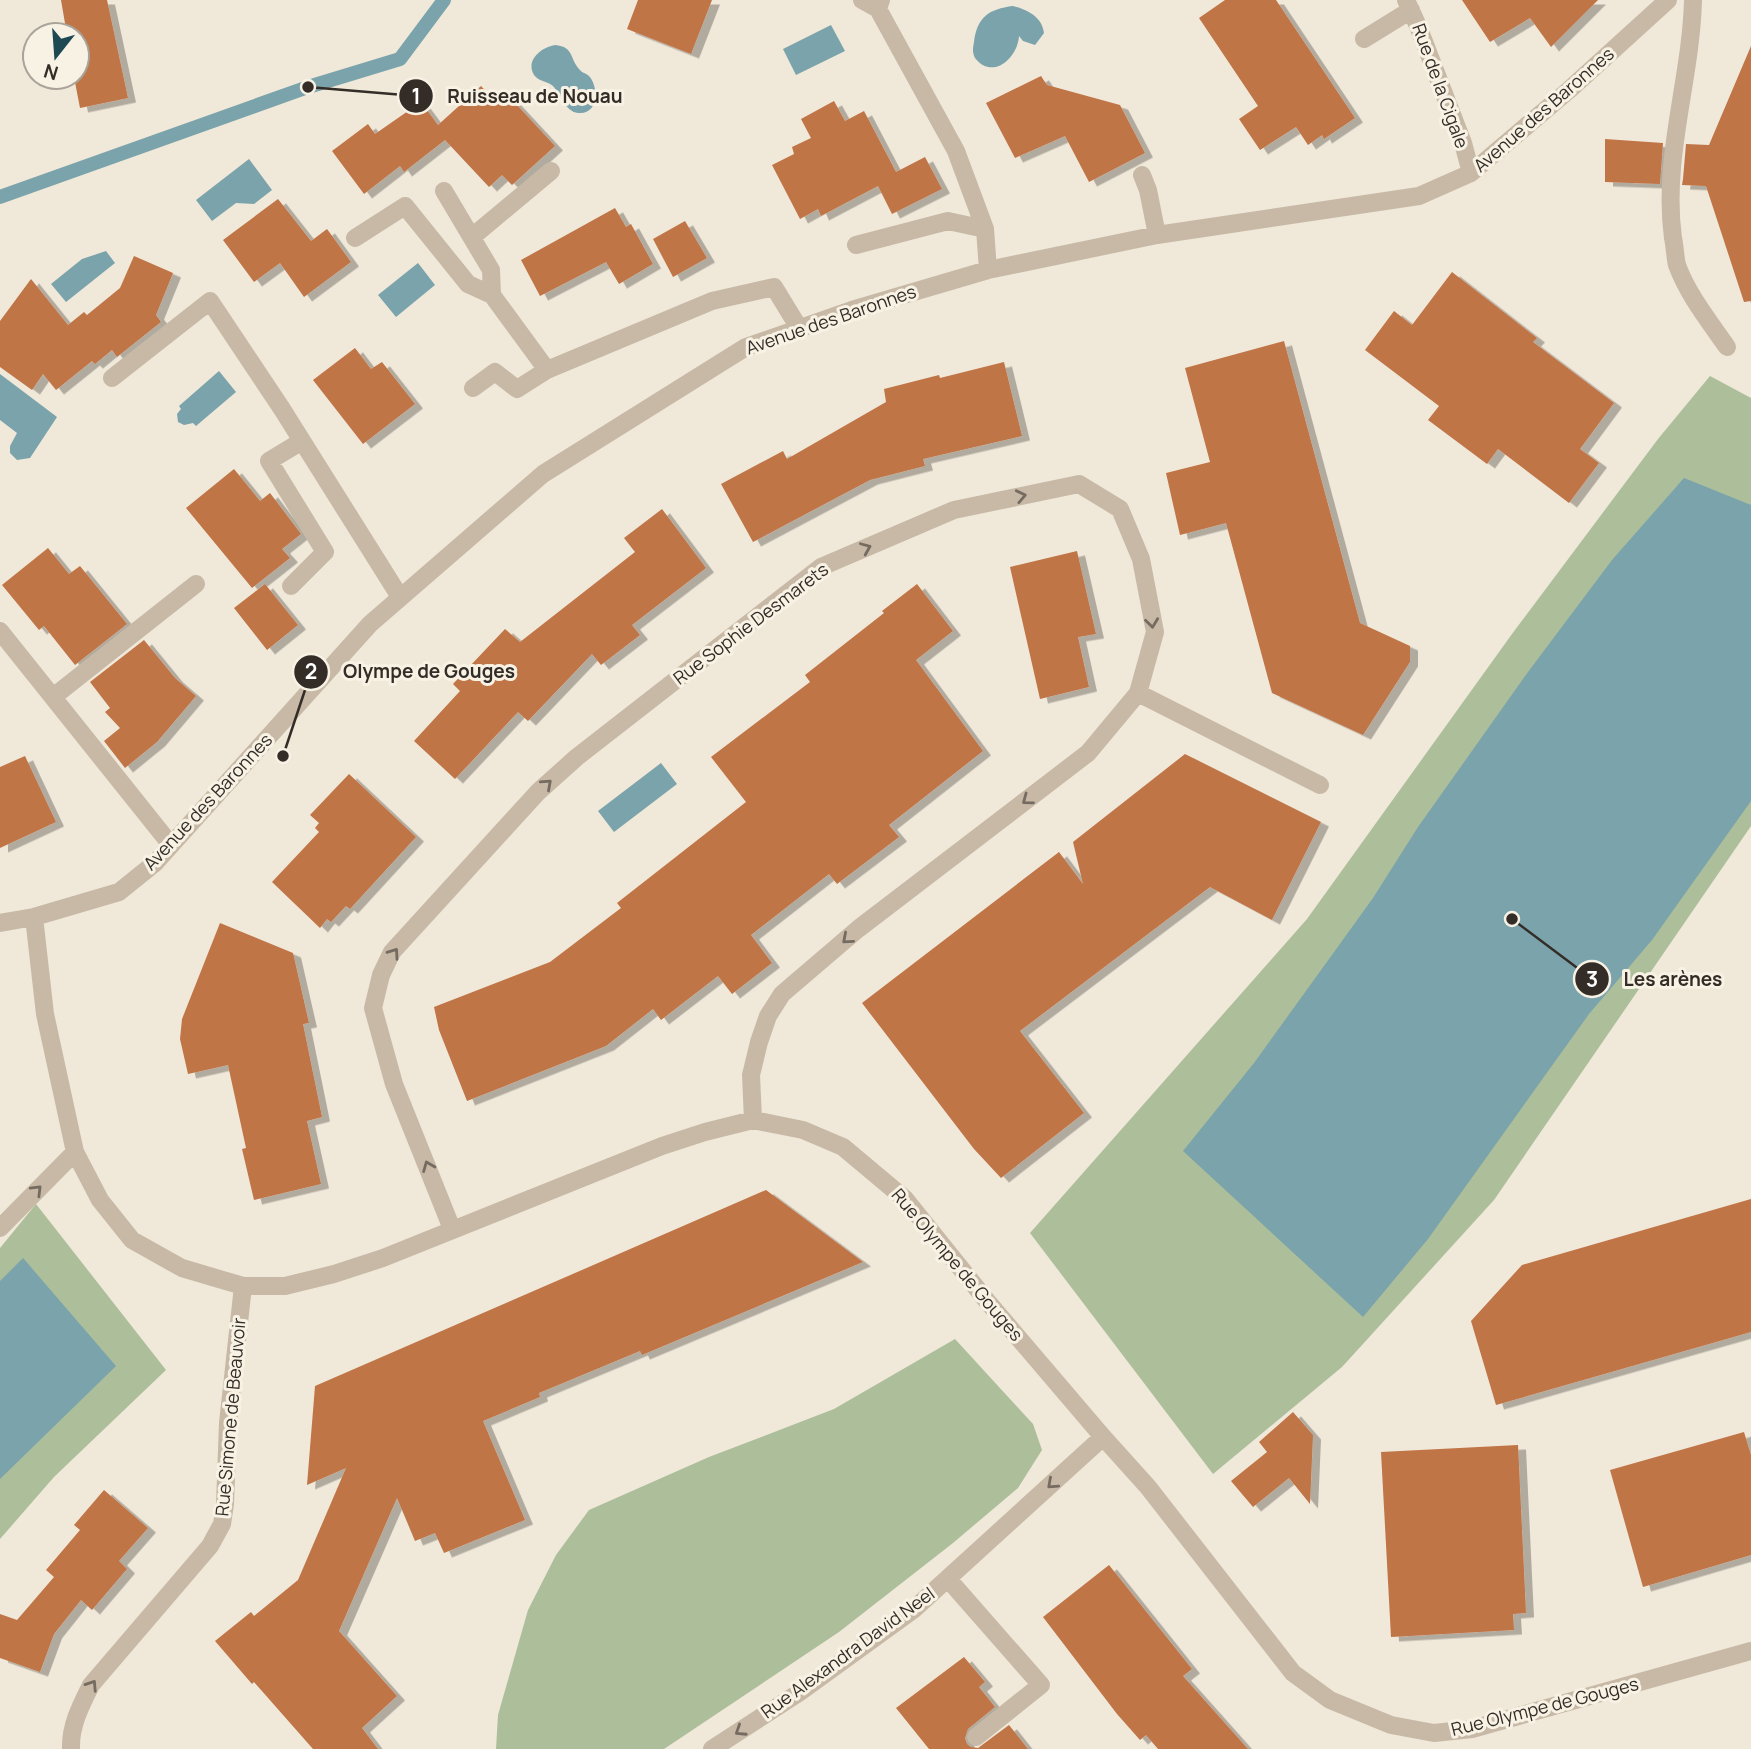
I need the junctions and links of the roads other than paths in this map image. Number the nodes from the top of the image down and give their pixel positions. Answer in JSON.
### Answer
{"nodes":[{"id":1,"x":1668,"y":0,"type":"edge"},
{"id":2,"x":1693,"y":0,"type":"edge"},
{"id":3,"x":874,"y":3,"type":"edge"},
{"id":4,"x":1409,"y":5,"type":"edge"},
{"id":5,"x":1364,"y":39,"type":"dead end"},
{"id":6,"x":551,"y":170,"type":"dead end"},
{"id":7,"x":1471,"y":173,"type":"junction"},
{"id":8,"x":1142,"y":175,"type":"dead end"},
{"id":9,"x":444,"y":191,"type":"dead end"},
{"id":10,"x":985,"y":229,"type":"junction"},
{"id":11,"x":1157,"y":235,"type":"junction"},
{"id":12,"x":472,"y":237,"type":"junction"},
{"id":13,"x":355,"y":239,"type":"dead end"},
{"id":14,"x":856,"y":245,"type":"dead end"},
{"id":15,"x":988,"y":270,"type":"junction"},
{"id":16,"x":492,"y":295,"type":"junction"},
{"id":17,"x":799,"y":328,"type":"junction"},
{"id":18,"x":1727,"y":347,"type":"dead end"},
{"id":19,"x":547,"y":370,"type":"junction"},
{"id":20,"x":112,"y":378,"type":"dead end"},
{"id":21,"x":473,"y":387,"type":"dead end"},
{"id":22,"x":302,"y":441,"type":"junction"},
{"id":23,"x":195,"y":583,"type":"dead end"},
{"id":24,"x":291,"y":586,"type":"dead end"},
{"id":25,"x":400,"y":597,"type":"junction"},
{"id":26,"x":0,"y":631,"type":"edge"},
{"id":27,"x":1138,"y":693,"type":"junction"},
{"id":28,"x":53,"y":697,"type":"junction"},
{"id":29,"x":1320,"y":785,"type":"dead end"},
{"id":30,"x":171,"y":845,"type":"junction"},
{"id":31,"x":34,"y":917,"type":"junction"},
{"id":32,"x":0,"y":923,"type":"edge"},
{"id":33,"x":753,"y":1120,"type":"junction"},
{"id":34,"x":75,"y":1152,"type":"junction"},
{"id":35,"x":0,"y":1228,"type":"edge"},
{"id":36,"x":452,"y":1229,"type":"junction"},
{"id":37,"x":243,"y":1286,"type":"junction"},
{"id":38,"x":1103,"y":1437,"type":"junction"},
{"id":39,"x":948,"y":1579,"type":"junction"},
{"id":40,"x":1751,"y":1651,"type":"edge"},
{"id":41,"x":976,"y":1737,"type":"dead end"},
{"id":42,"x":71,"y":1749,"type":"edge"},
{"id":43,"x":712,"y":1749,"type":"edge"}],
"edges":[{"from":1,"to":7,"type":"street","name":"Avenue des Baronnes"},
{"from":2,"to":18,"type":"street"},
{"from":3,"to":10,"type":"street"},
{"from":4,"to":5,"type":"street"},
{"from":4,"to":7,"type":"street","name":"Rue de la Cigale"},
{"from":6,"to":12,"type":"street"},
{"from":7,"to":11,"type":"street","name":"Avenue des Baronnes"},
{"from":8,"to":11,"type":"street"},
{"from":9,"to":12,"type":"street"},
{"from":10,"to":14,"type":"street"},
{"from":10,"to":15,"type":"street"},
{"from":11,"to":15,"type":"street","name":"Avenue des Baronnes"},
{"from":12,"to":16,"type":"street"},
{"from":13,"to":16,"type":"street"},
{"from":15,"to":17,"type":"street","name":"Avenue des Baronnes"},
{"from":16,"to":19,"type":"street"},
{"from":17,"to":19,"type":"street"},
{"from":17,"to":25,"type":"street","name":"Avenue des Baronnes"},
{"from":19,"to":21,"type":"street"},
{"from":20,"to":22,"type":"street"},
{"from":22,"to":24,"type":"street"},
{"from":22,"to":25,"type":"street"},
{"from":23,"to":28,"type":"street"},
{"from":25,"to":30,"type":"street","name":"Avenue des Baronnes"},
{"from":26,"to":28,"type":"street"},
{"from":27,"to":29,"type":"street"},
{"from":27,"to":33,"type":"street","name":"Rue Sophie Desmarets","one_way":true},
{"from":36,"to":27,"type":"street","name":"Rue Sophie Desmarets","one_way":true},
{"from":28,"to":30,"type":"street"},
{"from":30,"to":31,"type":"street","name":"Avenue des Baronnes"},
{"from":31,"to":32,"type":"street","name":"Avenue des Baronnes"},
{"from":31,"to":34,"type":"street","name":"Rue Olympe de Gouges"},
{"from":33,"to":36,"type":"street","name":"Rue Olympe de Gouges"},
{"from":33,"to":38,"type":"street","name":"Rue Olympe de Gouges"},
{"from":35,"to":34,"type":"street","one_way":true},
{"from":34,"to":37,"type":"street","name":"Rue Olympe de Gouges"},
{"from":36,"to":37,"type":"street","name":"Rue Olympe de Gouges"},
{"from":42,"to":37,"type":"street","name":"Rue Simone de Beauvoir","one_way":true},
{"from":38,"to":39,"type":"street","name":"Rue Alexandra David Neel","one_way":true},
{"from":38,"to":40,"type":"street","name":"Rue Olympe de Gouges"},
{"from":39,"to":41,"type":"street"},
{"from":39,"to":43,"type":"street","name":"Rue Alexandra David Neel","one_way":true}]}
